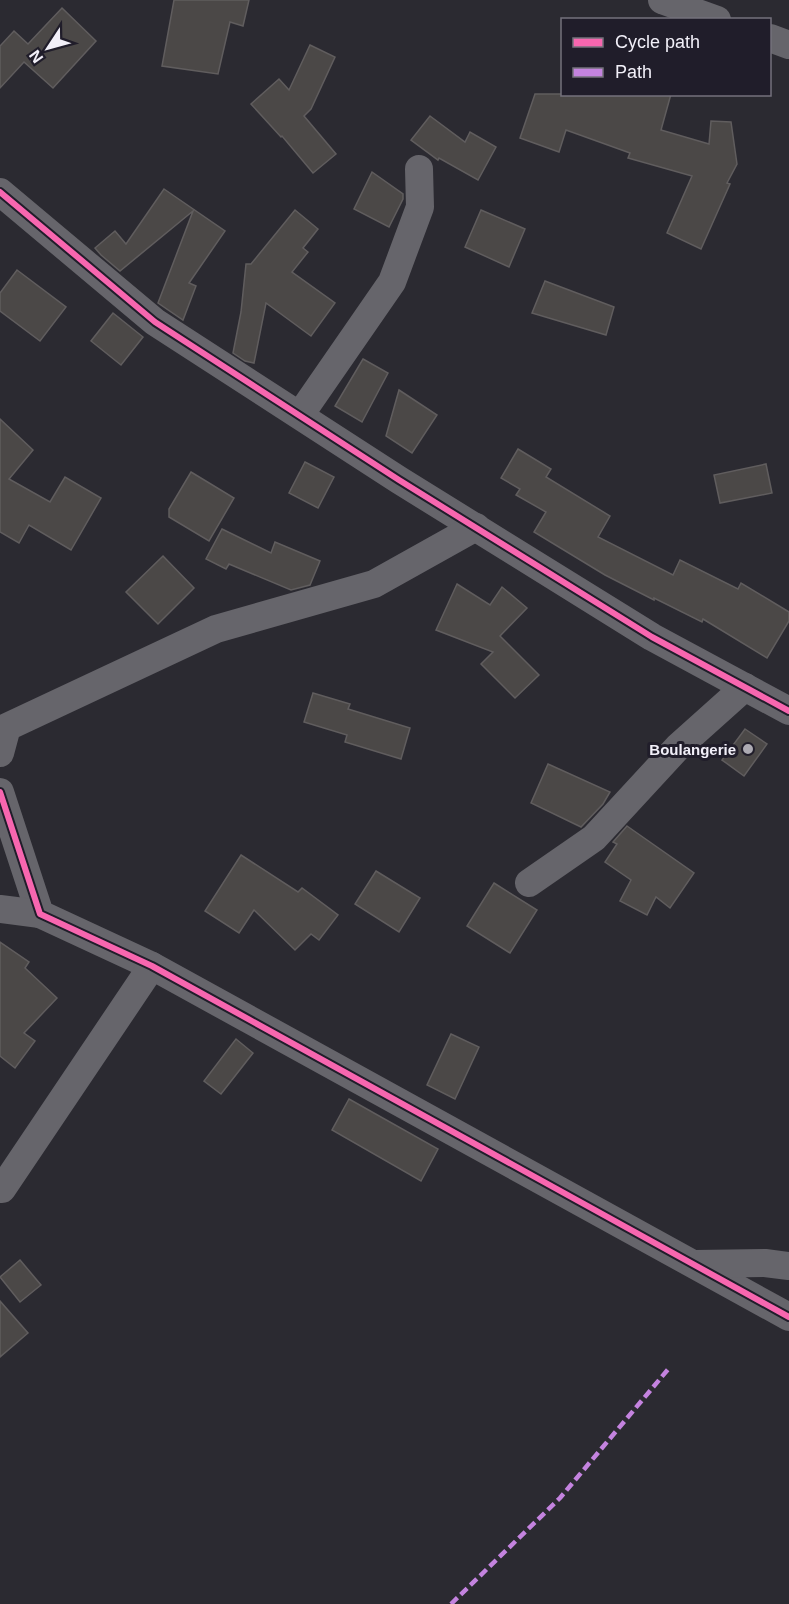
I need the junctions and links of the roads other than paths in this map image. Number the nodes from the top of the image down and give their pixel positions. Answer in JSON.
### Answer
{"nodes":[{"id":1,"x":662,"y":0,"type":"edge"},
{"id":2,"x":712,"y":18,"type":"edge"},
{"id":3,"x":771,"y":38,"type":"edge"},
{"id":4,"x":789,"y":45,"type":"edge"},
{"id":5,"x":419,"y":169,"type":"dead end"},
{"id":6,"x":0,"y":192,"type":"edge"},
{"id":7,"x":300,"y":415,"type":"junction"},
{"id":8,"x":476,"y":527,"type":"junction"},
{"id":9,"x":745,"y":687,"type":"junction"},
{"id":10,"x":789,"y":711,"type":"edge"},
{"id":11,"x":2,"y":737,"type":"edge"},
{"id":12,"x":0,"y":792,"type":"edge"},
{"id":13,"x":529,"y":883,"type":"dead end"},
{"id":14,"x":0,"y":909,"type":"edge"},
{"id":15,"x":40,"y":914,"type":"junction"},
{"id":16,"x":152,"y":966,"type":"junction"},
{"id":17,"x":0,"y":1189,"type":"edge"},
{"id":18,"x":694,"y":1264,"type":"junction"},
{"id":19,"x":789,"y":1266,"type":"edge"},
{"id":20,"x":789,"y":1317,"type":"edge"}],
"edges":[{"from":1,"to":2,"type":"street"},
{"from":3,"to":4,"type":"street"},
{"from":5,"to":7,"type":"street"},
{"from":6,"to":7,"type":"street"},
{"from":7,"to":8,"type":"street"},
{"from":8,"to":9,"type":"street"},
{"from":8,"to":11,"type":"street"},
{"from":9,"to":10,"type":"street"},
{"from":9,"to":13,"type":"street"},
{"from":12,"to":15,"type":"street"},
{"from":14,"to":15,"type":"street"},
{"from":15,"to":16,"type":"street"},
{"from":16,"to":17,"type":"street"},
{"from":16,"to":18,"type":"street"},
{"from":18,"to":19,"type":"street"},
{"from":18,"to":20,"type":"street"}]}
